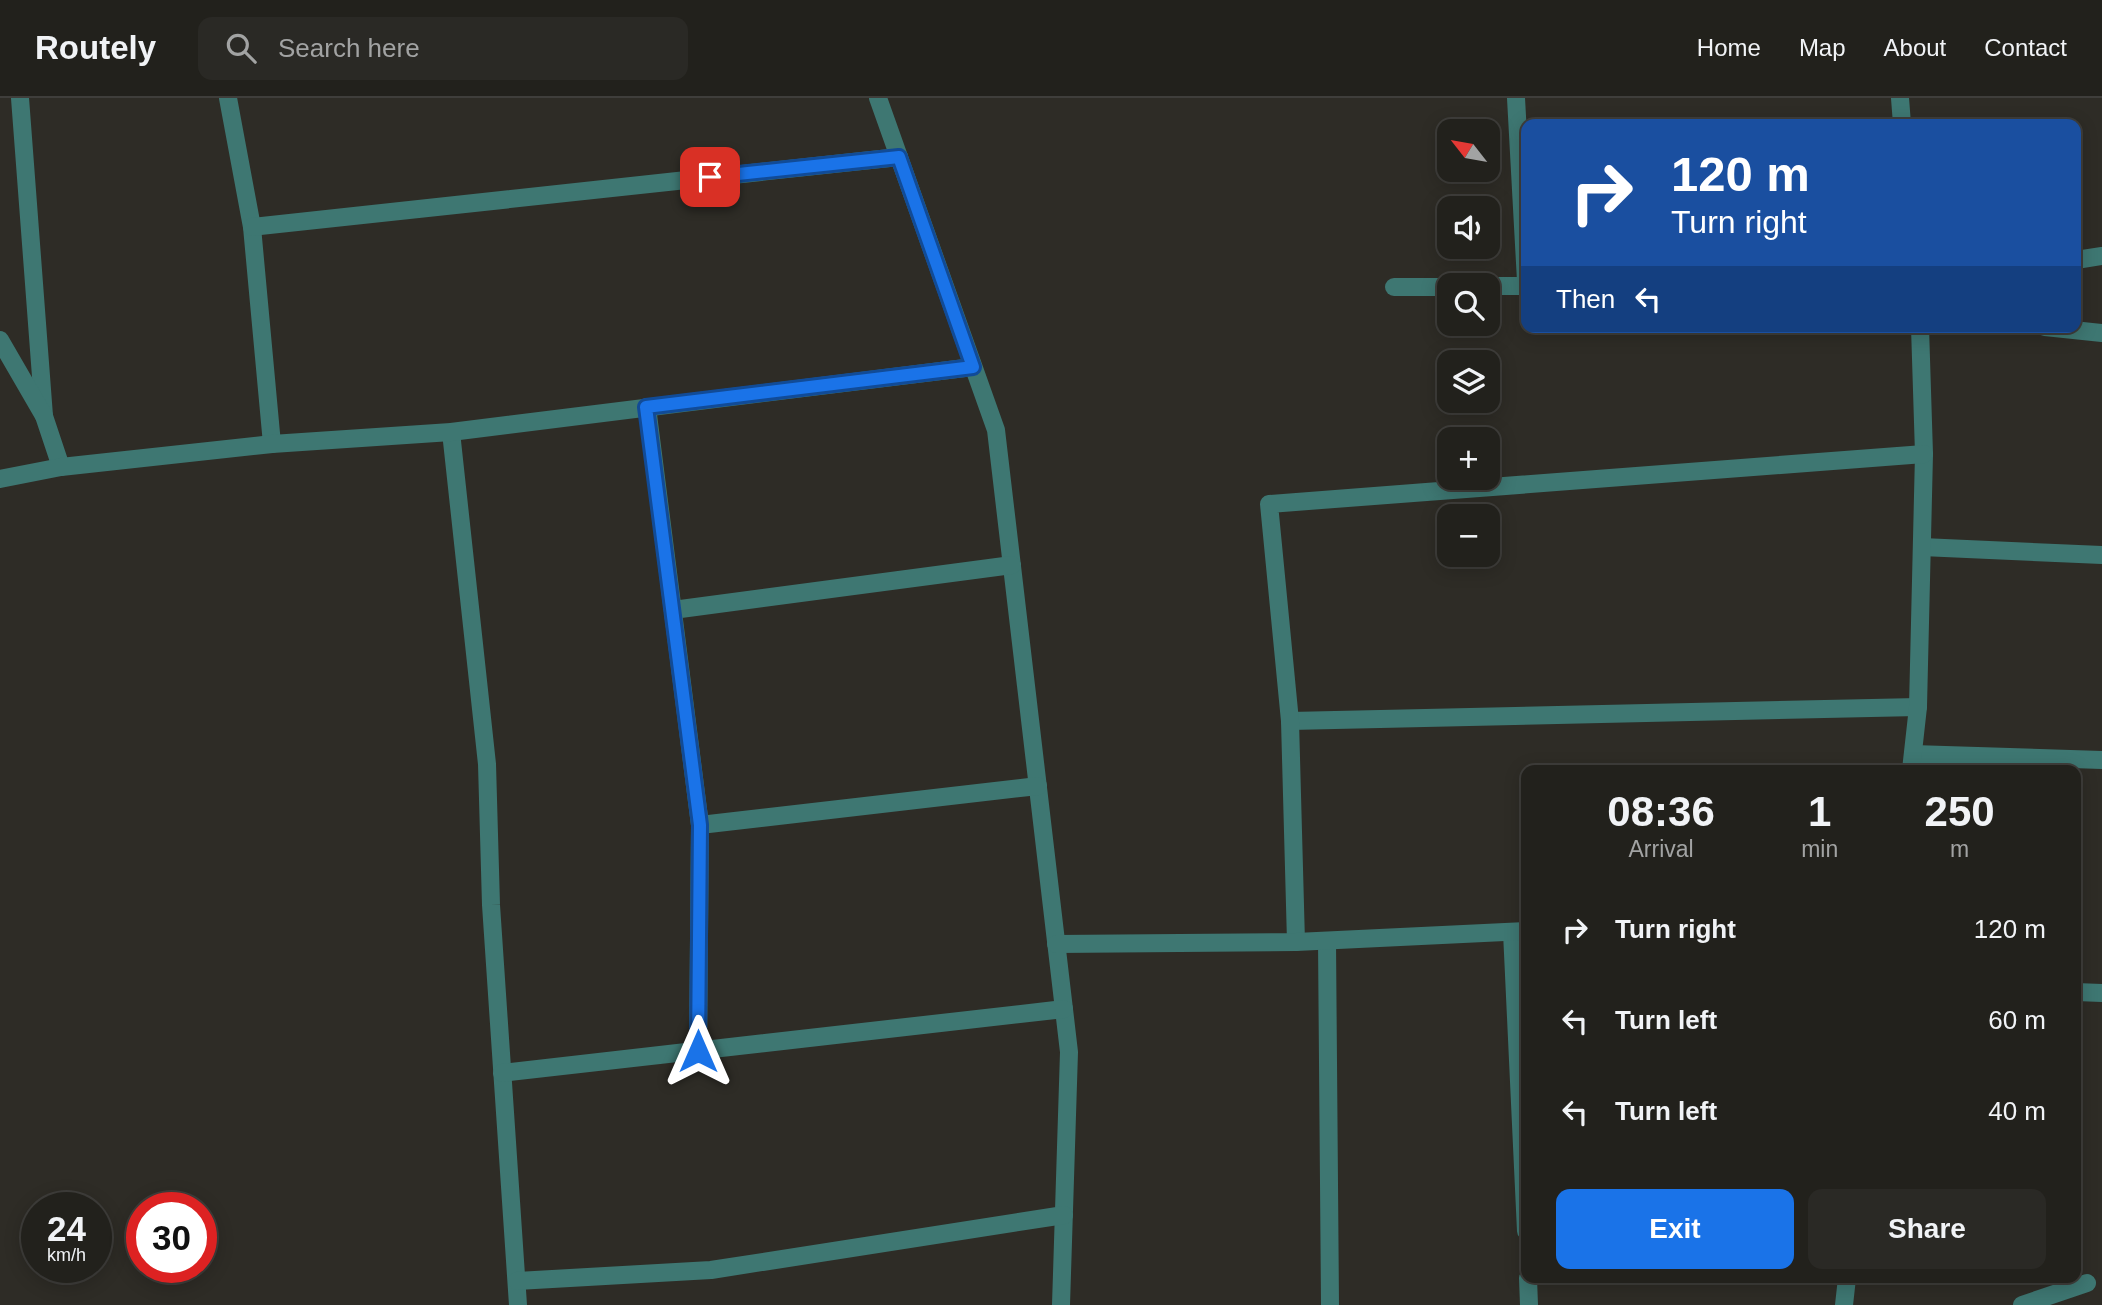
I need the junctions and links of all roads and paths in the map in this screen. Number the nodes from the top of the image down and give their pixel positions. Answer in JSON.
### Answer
{"nodes":[{"id":1,"x":20,"y":98,"type":"edge"},
{"id":2,"x":228,"y":98,"type":"edge"},
{"id":3,"x":878,"y":98,"type":"edge"},
{"id":4,"x":1516,"y":98,"type":"edge"},
{"id":5,"x":1900,"y":98,"type":"edge"},
{"id":6,"x":1902,"y":119,"type":"edge"},
{"id":7,"x":899,"y":157,"type":"junction"},
{"id":8,"x":1521,"y":190,"type":"edge"},
{"id":9,"x":252,"y":227,"type":"junction"},
{"id":10,"x":2102,"y":256,"type":"edge"},
{"id":11,"x":2081,"y":259,"type":"edge"},
{"id":12,"x":1521,"y":283,"type":"edge"},
{"id":13,"x":1500,"y":285,"type":"edge"},
{"id":14,"x":1437,"y":287,"type":"edge"},
{"id":15,"x":1394,"y":288,"type":"dead end"},
{"id":16,"x":2081,"y":331,"type":"edge"},
{"id":17,"x":1920,"y":333,"type":"edge"},
{"id":18,"x":2102,"y":333,"type":"edge"},
{"id":19,"x":0,"y":340,"type":"edge"},
{"id":20,"x":973,"y":367,"type":"junction"},
{"id":21,"x":646,"y":407,"type":"junction"},
{"id":22,"x":44,"y":416,"type":"junction"},
{"id":23,"x":451,"y":432,"type":"junction"},
{"id":24,"x":272,"y":444,"type":"junction"},
{"id":25,"x":1924,"y":454,"type":"junction"},
{"id":26,"x":61,"y":467,"type":"junction"},
{"id":27,"x":0,"y":479,"type":"edge"},
{"id":28,"x":1922,"y":547,"type":"junction"},
{"id":29,"x":2102,"y":555,"type":"edge"},
{"id":30,"x":1012,"y":565,"type":"junction"},
{"id":31,"x":673,"y":610,"type":"junction"},
{"id":32,"x":1918,"y":707,"type":"junction"},
{"id":33,"x":1290,"y":721,"type":"junction"},
{"id":34,"x":2102,"y":760,"type":"edge"},
{"id":35,"x":1912,"y":762,"type":"edge"},
{"id":36,"x":1038,"y":786,"type":"junction"},
{"id":37,"x":700,"y":825,"type":"junction"},
{"id":38,"x":1519,"y":932,"type":"edge"},
{"id":39,"x":1327,"y":941,"type":"junction"},
{"id":40,"x":1296,"y":943,"type":"junction"},
{"id":41,"x":1056,"y":944,"type":"junction"},
{"id":42,"x":2081,"y":992,"type":"edge"},
{"id":43,"x":2102,"y":993,"type":"edge"},
{"id":44,"x":1064,"y":1009,"type":"junction"},
{"id":45,"x":1521,"y":1022,"type":"edge"},
{"id":46,"x":698,"y":1051,"type":"junction"},
{"id":47,"x":502,"y":1073,"type":"junction"},
{"id":48,"x":1064,"y":1215,"type":"junction"},
{"id":49,"x":517,"y":1281,"type":"junction"},
{"id":50,"x":1528,"y":1283,"type":"edge"},
{"id":51,"x":1846,"y":1283,"type":"edge"},
{"id":52,"x":2087,"y":1283,"type":"dead end"},
{"id":53,"x":518,"y":1305,"type":"edge"},
{"id":54,"x":1061,"y":1305,"type":"edge"},
{"id":55,"x":1330,"y":1305,"type":"edge"},
{"id":56,"x":1530,"y":1305,"type":"edge"},
{"id":57,"x":1844,"y":1305,"type":"edge"},
{"id":58,"x":2022,"y":1305,"type":"edge"}],
"edges":[{"from":1,"to":22,"type":"street"},
{"from":2,"to":9,"type":"street"},
{"from":3,"to":7,"type":"street"},
{"from":4,"to":8,"type":"street"},
{"from":5,"to":6,"type":"street"},
{"from":7,"to":9,"type":"street"},
{"from":7,"to":20,"type":"street"},
{"from":9,"to":24,"type":"street"},
{"from":10,"to":11,"type":"street"},
{"from":12,"to":13,"type":"street"},
{"from":14,"to":15,"type":"street"},
{"from":16,"to":18,"type":"street"},
{"from":17,"to":25,"type":"street"},
{"from":19,"to":22,"type":"street"},
{"from":20,"to":21,"type":"street"},
{"from":20,"to":30,"type":"street"},
{"from":21,"to":23,"type":"street"},
{"from":21,"to":31,"type":"street"},
{"from":22,"to":26,"type":"street"},
{"from":23,"to":24,"type":"street"},
{"from":23,"to":47,"type":"street"},
{"from":24,"to":26,"type":"street"},
{"from":25,"to":28,"type":"street"},
{"from":25,"to":33,"type":"street"},
{"from":26,"to":27,"type":"street"},
{"from":28,"to":29,"type":"street"},
{"from":28,"to":32,"type":"street"},
{"from":30,"to":31,"type":"street"},
{"from":30,"to":36,"type":"street"},
{"from":31,"to":37,"type":"street"},
{"from":32,"to":33,"type":"street"},
{"from":32,"to":35,"type":"street"},
{"from":33,"to":40,"type":"street"},
{"from":34,"to":35,"type":"street"},
{"from":36,"to":37,"type":"street"},
{"from":36,"to":41,"type":"street"},
{"from":37,"to":46,"type":"street"},
{"from":38,"to":39,"type":"street"},
{"from":38,"to":45,"type":"street"},
{"from":39,"to":40,"type":"street"},
{"from":39,"to":55,"type":"street"},
{"from":40,"to":41,"type":"street"},
{"from":41,"to":44,"type":"street"},
{"from":42,"to":43,"type":"street"},
{"from":44,"to":46,"type":"street"},
{"from":44,"to":48,"type":"street"},
{"from":46,"to":47,"type":"street"},
{"from":47,"to":49,"type":"street"},
{"from":48,"to":49,"type":"street"},
{"from":48,"to":54,"type":"street"},
{"from":49,"to":53,"type":"street"},
{"from":50,"to":56,"type":"street"},
{"from":51,"to":57,"type":"street"},
{"from":52,"to":58,"type":"street"}]}
